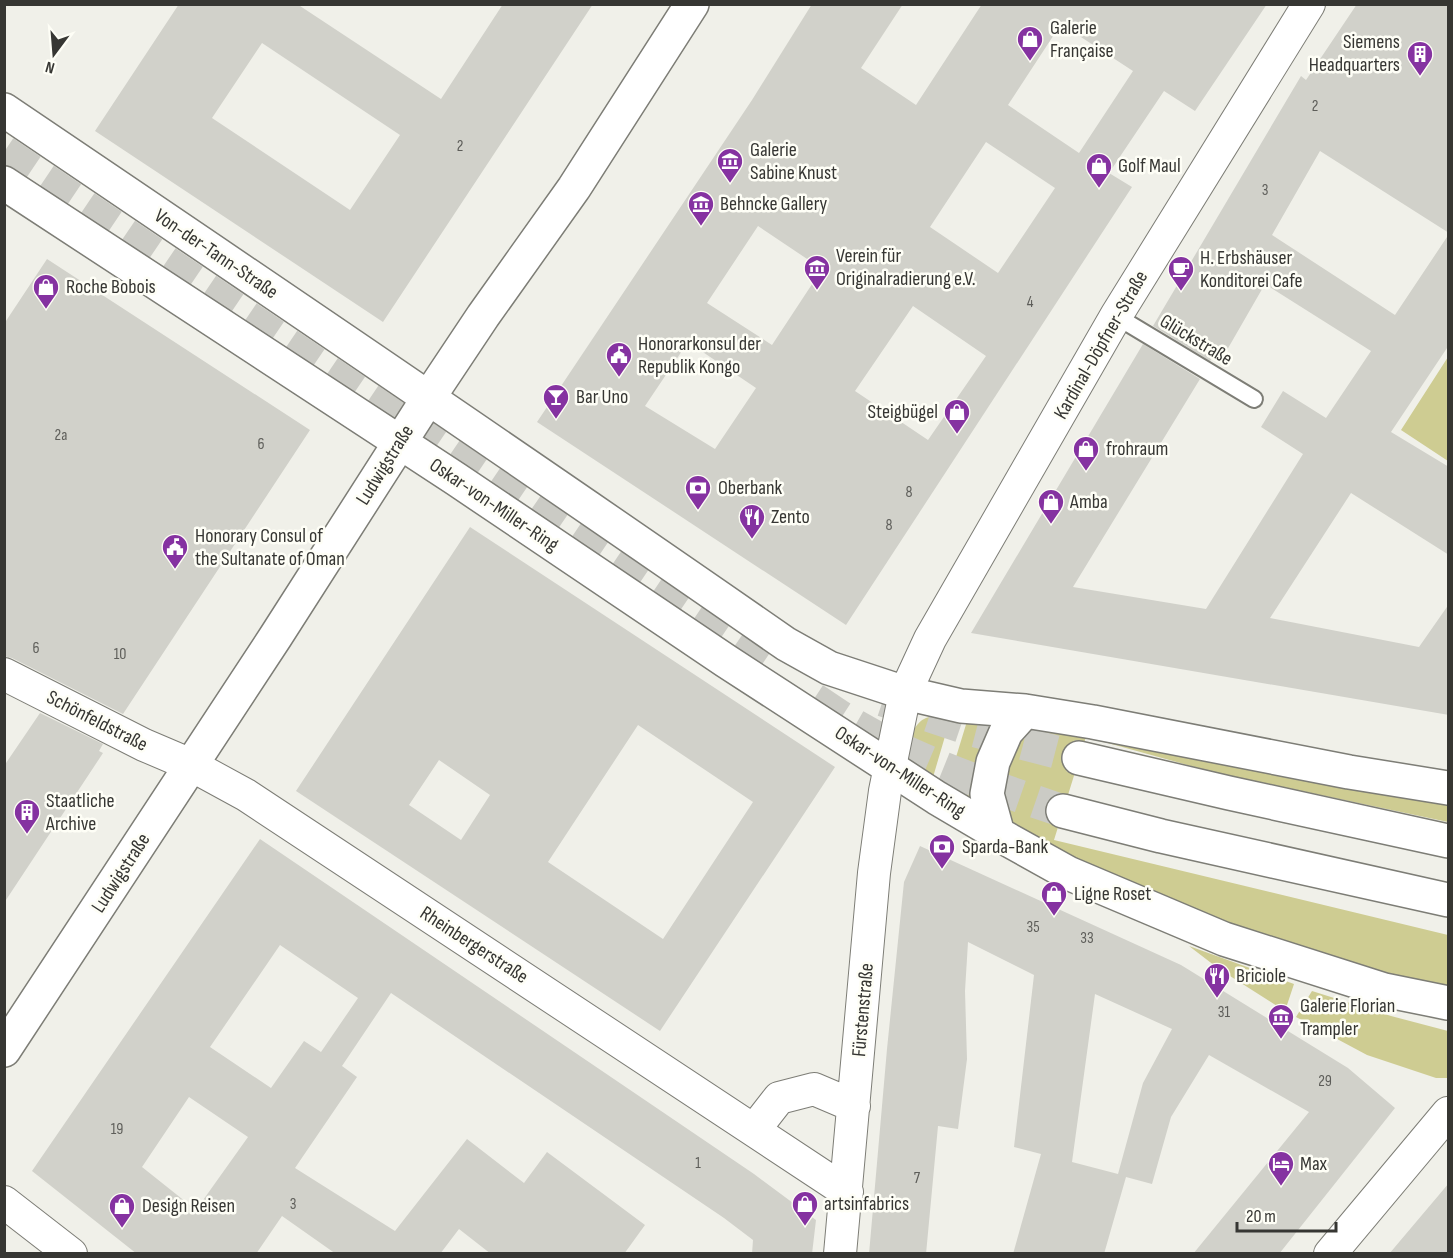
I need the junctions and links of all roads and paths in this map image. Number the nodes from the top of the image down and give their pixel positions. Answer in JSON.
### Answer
{"nodes":[{"id":1,"x":692,"y":4,"type":"edge"},
{"id":2,"x":1309,"y":4,"type":"edge"},
{"id":3,"x":4,"y":110,"type":"edge"},
{"id":4,"x":4,"y":183,"type":"edge"},
{"id":5,"x":1116,"y":316,"type":"junction"},
{"id":6,"x":429,"y":397,"type":"junction"},
{"id":7,"x":1254,"y":399,"type":"dead end"},
{"id":8,"x":399,"y":442,"type":"junction"},
{"id":9,"x":4,"y":674,"type":"edge"},
{"id":10,"x":905,"y":693,"type":"junction"},
{"id":11,"x":1025,"y":711,"type":"junction"},
{"id":12,"x":1079,"y":758,"type":"tunnel mouth"},
{"id":13,"x":191,"y":765,"type":"junction"},
{"id":14,"x":891,"y":767,"type":"junction"},
{"id":15,"x":1449,"y":788,"type":"edge"},
{"id":16,"x":1063,"y":811,"type":"tunnel mouth"},
{"id":17,"x":998,"y":834,"type":"junction"},
{"id":18,"x":1449,"y":840,"type":"edge"},
{"id":19,"x":1449,"y":900,"type":"edge"},
{"id":20,"x":1449,"y":1003,"type":"edge"},
{"id":21,"x":4,"y":1050,"type":"edge"},
{"id":22,"x":854,"y":1106,"type":"junction"},
{"id":23,"x":1449,"y":1113,"type":"edge"},
{"id":24,"x":754,"y":1130,"type":"junction"},
{"id":25,"x":847,"y":1192,"type":"junction"},
{"id":26,"x":4,"y":1202,"type":"edge"},
{"id":27,"x":71,"y":1254,"type":"edge"},
{"id":28,"x":840,"y":1254,"type":"edge"},
{"id":29,"x":1330,"y":1254,"type":"edge"}],
"edges":[{"from":1,"to":6,"type":"main road","name":"Ludwigstraße"},
{"from":2,"to":5,"type":"street","name":"Kardinal-Döpfner-Straße"},
{"from":3,"to":6,"type":"main road","name":"Von-der-Tann-Straße"},
{"from":4,"to":8,"type":"main road"},
{"from":5,"to":7,"type":"lane","name":"Glückstraße"},
{"from":5,"to":10,"type":"street","name":"Kardinal-Döpfner-Straße"},
{"from":6,"to":8,"type":"main road","name":"Ludwigstraße"},
{"from":6,"to":10,"type":"main road"},
{"from":8,"to":13,"type":"main road","name":"Ludwigstraße"},
{"from":8,"to":14,"type":"main road","name":"Oskar-von-Miller-Ring"},
{"from":9,"to":13,"type":"street","name":"Schönfeldstraße"},
{"from":10,"to":11,"type":"main road"},
{"from":10,"to":14,"type":"street","name":"Kardinal-Döpfner-Straße"},
{"from":11,"to":15,"type":"main road"},
{"from":11,"to":17,"type":"main road"},
{"from":12,"to":18,"type":"main road"},
{"from":13,"to":21,"type":"main road","name":"Ludwigstraße"},
{"from":13,"to":24,"type":"street","name":"Rheinbergerstraße"},
{"from":14,"to":17,"type":"main road","name":"Oskar-von-Miller-Ring"},
{"from":14,"to":22,"type":"street","name":"Fürstenstraße"},
{"from":16,"to":19,"type":"main road"},
{"from":17,"to":20,"type":"main road","name":"Oskar-von-Miller-Ring"},
{"from":22,"to":24,"type":"street"},
{"from":22,"to":25,"type":"street","name":"Fürstenstraße"},
{"from":23,"to":29,"type":"street"},
{"from":24,"to":25,"type":"street","name":"Rheinbergerstraße"},
{"from":25,"to":28,"type":"street","name":"Fürstenstraße"},
{"from":26,"to":27,"type":"street"}]}
